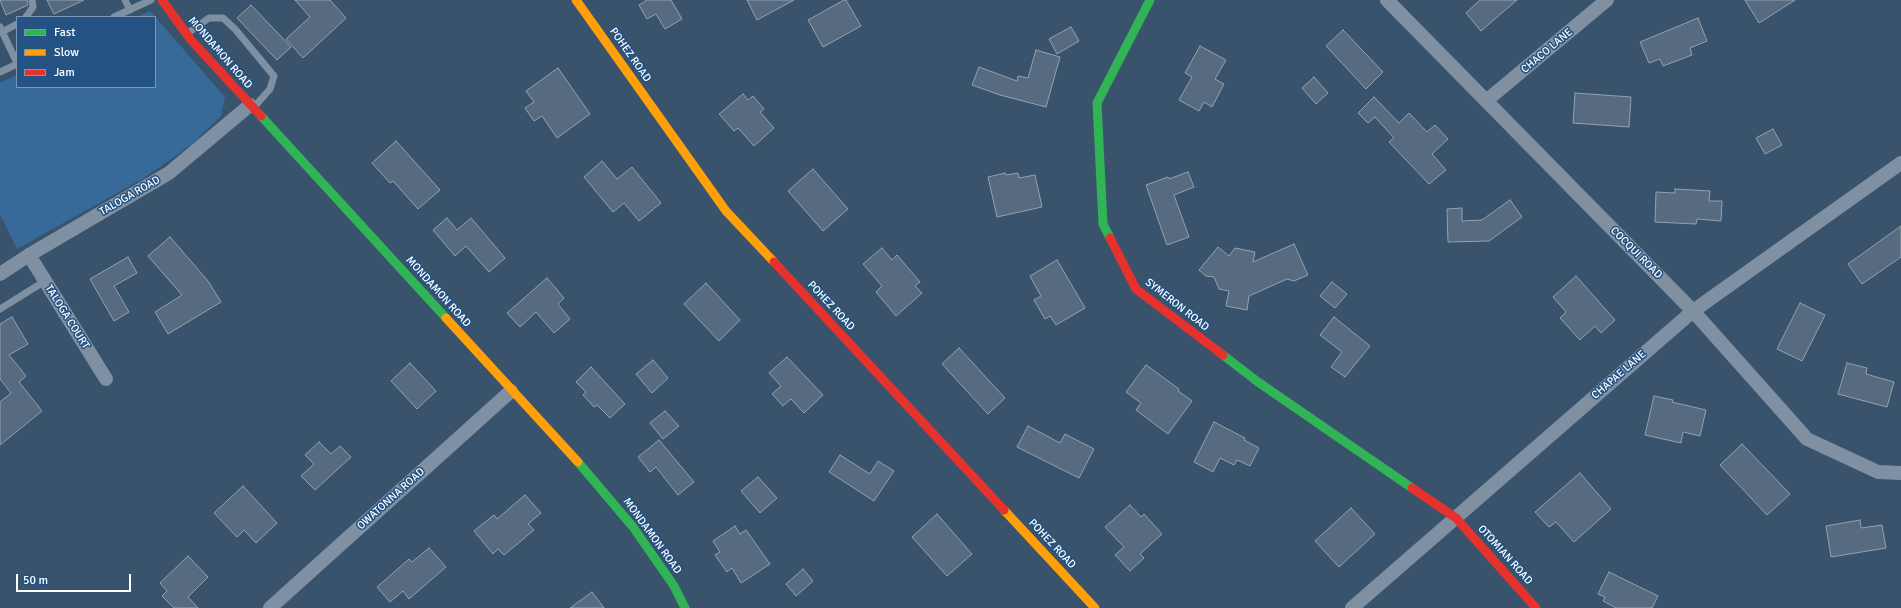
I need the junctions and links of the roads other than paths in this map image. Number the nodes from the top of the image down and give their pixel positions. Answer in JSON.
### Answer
{"nodes":[{"id":1,"x":32,"y":0,"type":"edge"},
{"id":2,"x":125,"y":0,"type":"edge"},
{"id":3,"x":152,"y":0,"type":"edge"},
{"id":4,"x":162,"y":0,"type":"edge"},
{"id":5,"x":576,"y":0,"type":"edge"},
{"id":6,"x":1150,"y":0,"type":"edge"},
{"id":7,"x":1387,"y":0,"type":"edge"},
{"id":8,"x":1607,"y":0,"type":"edge"},
{"id":9,"x":130,"y":10,"type":"junction"},
{"id":10,"x":27,"y":16,"type":"edge"},
{"id":11,"x":116,"y":16,"type":"edge"},
{"id":12,"x":16,"y":24,"type":"edge"},
{"id":13,"x":1,"y":29,"type":"edge"},
{"id":14,"x":187,"y":34,"type":"junction"},
{"id":15,"x":16,"y":61,"type":"edge"},
{"id":16,"x":16,"y":64,"type":"edge"},
{"id":17,"x":0,"y":72,"type":"edge"},
{"id":18,"x":1486,"y":101,"type":"junction"},
{"id":19,"x":252,"y":106,"type":"junction"},
{"id":20,"x":1901,"y":163,"type":"edge"},
{"id":21,"x":29,"y":255,"type":"junction"},
{"id":22,"x":0,"y":274,"type":"edge"},
{"id":23,"x":45,"y":281,"type":"junction"},
{"id":24,"x":0,"y":309,"type":"edge"},
{"id":25,"x":1693,"y":310,"type":"junction"},
{"id":26,"x":106,"y":379,"type":"dead end"},
{"id":27,"x":511,"y":390,"type":"junction"},
{"id":28,"x":1901,"y":473,"type":"edge"},
{"id":29,"x":1456,"y":518,"type":"junction"},
{"id":30,"x":270,"y":608,"type":"edge"},
{"id":31,"x":685,"y":608,"type":"edge"},
{"id":32,"x":1095,"y":608,"type":"edge"},
{"id":33,"x":1352,"y":608,"type":"edge"},
{"id":34,"x":1536,"y":608,"type":"edge"}],
"edges":[{"from":1,"to":10,"type":"lane"},
{"from":2,"to":9,"type":"lane"},
{"from":3,"to":9,"type":"lane"},
{"from":4,"to":14,"type":"street","name":"MONDAMON ROAD"},
{"from":5,"to":32,"type":"street","name":"POHEZ ROAD"},
{"from":6,"to":29,"type":"street","name":"SYMERON ROAD"},
{"from":7,"to":18,"type":"street","name":"COCQUI ROAD"},
{"from":8,"to":18,"type":"street","name":"CHACO LANE"},
{"from":9,"to":11,"type":"lane"},
{"from":12,"to":13,"type":"lane"},
{"from":13,"to":15,"type":"lane"},
{"from":14,"to":19,"type":"street","name":"MONDAMON ROAD"},
{"from":14,"to":19,"type":"lane"},
{"from":16,"to":17,"type":"lane"},
{"from":18,"to":25,"type":"street","name":"COCQUI ROAD"},
{"from":19,"to":21,"type":"street","name":"TALOGA ROAD"},
{"from":19,"to":27,"type":"street","name":"MONDAMON ROAD"},
{"from":20,"to":25,"type":"street","name":"CHAPAE LANE"},
{"from":21,"to":22,"type":"street","name":"TALOGA ROAD"},
{"from":21,"to":23,"type":"street","name":"TALOGA COURT"},
{"from":23,"to":24,"type":"lane"},
{"from":23,"to":26,"type":"street","name":"TALOGA COURT"},
{"from":25,"to":28,"type":"street","name":"COCQUI ROAD"},
{"from":25,"to":29,"type":"street","name":"CHAPAE LANE"},
{"from":27,"to":30,"type":"street","name":"OWATONNA ROAD"},
{"from":27,"to":31,"type":"street","name":"MONDAMON ROAD"},
{"from":29,"to":33,"type":"street","name":"CHAPAE LANE"},
{"from":29,"to":34,"type":"street","name":"OTOMIAN ROAD"}]}
